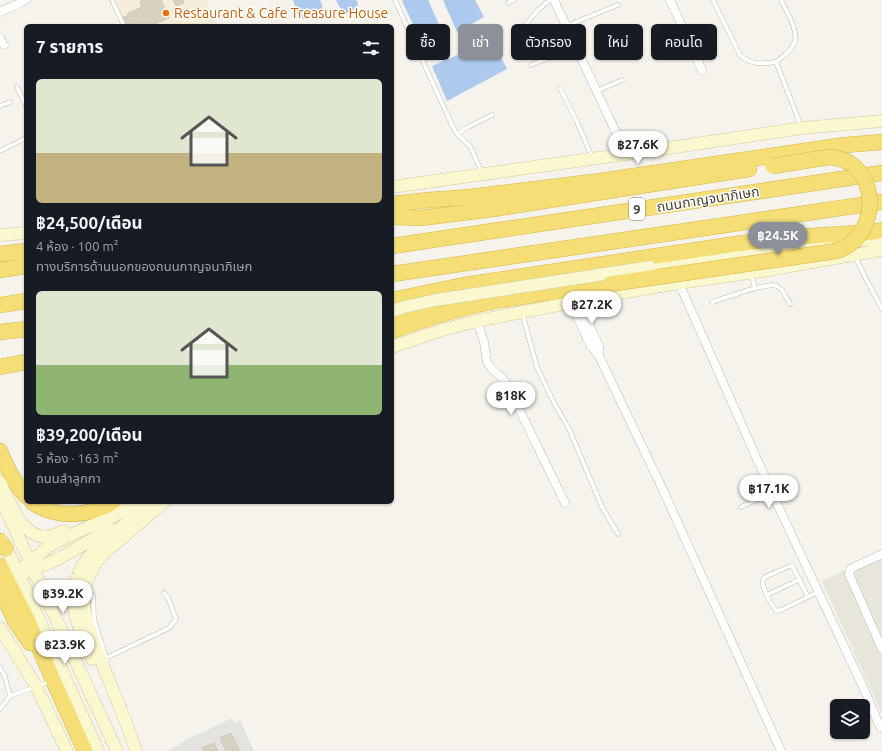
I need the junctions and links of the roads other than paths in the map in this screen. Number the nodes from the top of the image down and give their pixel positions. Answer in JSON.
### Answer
{"nodes":[{"id":1,"x":26,"y":0,"type":"edge"},
{"id":2,"x":112,"y":0,"type":"edge"},
{"id":3,"x":395,"y":0,"type":"edge"},
{"id":4,"x":514,"y":0,"type":"edge"},
{"id":5,"x":670,"y":0,"type":"edge"},
{"id":6,"x":713,"y":0,"type":"edge"},
{"id":7,"x":781,"y":0,"type":"edge"},
{"id":8,"x":555,"y":1,"type":"edge"},
{"id":9,"x":508,"y":3,"type":"dead end"},
{"id":10,"x":618,"y":4,"type":"dead end"},
{"id":11,"x":0,"y":12,"type":"edge"},
{"id":12,"x":526,"y":23,"type":"dead end"},
{"id":13,"x":123,"y":24,"type":"edge"},
{"id":14,"x":565,"y":24,"type":"edge"},
{"id":15,"x":571,"y":24,"type":"edge"},
{"id":16,"x":544,"y":60,"type":"edge"},
{"id":17,"x":582,"y":60,"type":"edge"},
{"id":18,"x":776,"y":62,"type":"junction"},
{"id":19,"x":531,"y":65,"type":"dead end"},
{"id":20,"x":702,"y":70,"type":"dead end"},
{"id":21,"x":622,"y":80,"type":"dead end"},
{"id":22,"x":17,"y":87,"type":"dead end"},
{"id":23,"x":560,"y":88,"type":"dead end"},
{"id":24,"x":596,"y":91,"type":"junction"},
{"id":25,"x":10,"y":102,"type":"dead end"},
{"id":26,"x":24,"y":102,"type":"edge"},
{"id":27,"x":0,"y":106,"type":"edge"},
{"id":28,"x":492,"y":116,"type":"dead end"},
{"id":29,"x":882,"y":121,"type":"edge"},
{"id":30,"x":802,"y":128,"type":"junction"},
{"id":31,"x":457,"y":134,"type":"junction"},
{"id":32,"x":24,"y":139,"type":"edge"},
{"id":33,"x":882,"y":142,"type":"edge"},
{"id":34,"x":0,"y":151,"type":"edge"},
{"id":35,"x":626,"y":154,"type":"junction"},
{"id":36,"x":592,"y":158,"type":"junction"},
{"id":37,"x":882,"y":172,"type":"edge"},
{"id":38,"x":482,"y":174,"type":"junction"},
{"id":39,"x":394,"y":187,"type":"edge"},
{"id":40,"x":470,"y":197,"type":"junction"},
{"id":41,"x":882,"y":202,"type":"edge"},
{"id":42,"x":394,"y":204,"type":"edge"},
{"id":43,"x":394,"y":214,"type":"edge"},
{"id":44,"x":394,"y":217,"type":"edge"},
{"id":45,"x":882,"y":230,"type":"edge"},
{"id":46,"x":24,"y":234,"type":"edge"},
{"id":47,"x":0,"y":235,"type":"edge"},
{"id":48,"x":882,"y":240,"type":"edge"},
{"id":49,"x":810,"y":245,"type":"junction"},
{"id":50,"x":394,"y":246,"type":"edge"},
{"id":51,"x":882,"y":250,"type":"edge"},
{"id":52,"x":24,"y":251,"type":"edge"},
{"id":53,"x":0,"y":254,"type":"edge"},
{"id":54,"x":855,"y":256,"type":"junction"},
{"id":55,"x":24,"y":266,"type":"edge"},
{"id":56,"x":793,"y":266,"type":"junction"},
{"id":57,"x":0,"y":270,"type":"edge"},
{"id":58,"x":768,"y":270,"type":"junction"},
{"id":59,"x":751,"y":272,"type":"junction"},
{"id":60,"x":394,"y":274,"type":"edge"},
{"id":61,"x":516,"y":277,"type":"junction"},
{"id":62,"x":679,"y":283,"type":"junction"},
{"id":63,"x":755,"y":288,"type":"junction"},
{"id":64,"x":394,"y":300,"type":"edge"},
{"id":65,"x":24,"y":301,"type":"edge"},
{"id":66,"x":575,"y":302,"type":"junction"},
{"id":67,"x":712,"y":302,"type":"dead end"},
{"id":68,"x":790,"y":304,"type":"dead end"},
{"id":69,"x":0,"y":305,"type":"edge"},
{"id":70,"x":882,"y":309,"type":"edge"},
{"id":71,"x":394,"y":310,"type":"edge"},
{"id":72,"x":522,"y":312,"type":"junction"},
{"id":73,"x":394,"y":321,"type":"edge"},
{"id":74,"x":477,"y":321,"type":"junction"},
{"id":75,"x":24,"y":329,"type":"edge"},
{"id":76,"x":394,"y":331,"type":"edge"},
{"id":77,"x":0,"y":332,"type":"edge"},
{"id":78,"x":394,"y":346,"type":"edge"},
{"id":79,"x":24,"y":362,"type":"edge"},
{"id":80,"x":0,"y":367,"type":"edge"},
{"id":81,"x":24,"y":369,"type":"edge"},
{"id":82,"x":0,"y":370,"type":"edge"},
{"id":83,"x":0,"y":451,"type":"edge"},
{"id":84,"x":0,"y":471,"type":"edge"},
{"id":85,"x":0,"y":482,"type":"edge"},
{"id":86,"x":24,"y":493,"type":"edge"},
{"id":87,"x":772,"y":493,"type":"junction"},
{"id":88,"x":0,"y":497,"type":"edge"},
{"id":89,"x":24,"y":500,"type":"edge"},
{"id":90,"x":565,"y":503,"type":"dead end"},
{"id":91,"x":35,"y":504,"type":"edge"},
{"id":92,"x":110,"y":504,"type":"edge"},
{"id":93,"x":131,"y":504,"type":"edge"},
{"id":94,"x":145,"y":504,"type":"edge"},
{"id":95,"x":146,"y":504,"type":"edge"},
{"id":96,"x":162,"y":504,"type":"edge"},
{"id":97,"x":741,"y":507,"type":"dead end"},
{"id":98,"x":91,"y":526,"type":"junction"},
{"id":99,"x":618,"y":534,"type":"dead end"},
{"id":100,"x":66,"y":538,"type":"junction"},
{"id":101,"x":2,"y":542,"type":"edge"},
{"id":102,"x":73,"y":551,"type":"junction"},
{"id":103,"x":882,"y":554,"type":"edge"},
{"id":104,"x":0,"y":566,"type":"edge"},
{"id":105,"x":32,"y":566,"type":"junction"},
{"id":106,"x":18,"y":572,"type":"junction"},
{"id":107,"x":800,"y":579,"type":"junction"},
{"id":108,"x":0,"y":588,"type":"edge"},
{"id":109,"x":818,"y":592,"type":"junction"},
{"id":110,"x":164,"y":593,"type":"dead end"},
{"id":111,"x":767,"y":594,"type":"junction"},
{"id":112,"x":93,"y":595,"type":"dead end"},
{"id":113,"x":808,"y":597,"type":"junction"},
{"id":114,"x":0,"y":628,"type":"edge"},
{"id":115,"x":68,"y":643,"type":"junction"},
{"id":116,"x":882,"y":649,"type":"edge"},
{"id":117,"x":53,"y":650,"type":"junction"},
{"id":118,"x":106,"y":658,"type":"junction"},
{"id":119,"x":109,"y":664,"type":"dead end"},
{"id":120,"x":0,"y":668,"type":"edge"},
{"id":121,"x":53,"y":680,"type":"junction"},
{"id":122,"x":36,"y":686,"type":"junction"},
{"id":123,"x":10,"y":696,"type":"junction"},
{"id":124,"x":125,"y":707,"type":"dead end"},
{"id":125,"x":0,"y":709,"type":"edge"},
{"id":126,"x":880,"y":727,"type":"dead end"},
{"id":127,"x":128,"y":728,"type":"junction"},
{"id":128,"x":67,"y":751,"type":"edge"},
{"id":129,"x":85,"y":751,"type":"edge"},
{"id":130,"x":98,"y":751,"type":"edge"},
{"id":131,"x":117,"y":751,"type":"edge"},
{"id":132,"x":130,"y":751,"type":"edge"},
{"id":133,"x":136,"y":751,"type":"edge"},
{"id":134,"x":782,"y":751,"type":"edge"}],
"edges":[{"from":1,"to":11,"type":"street"},
{"from":2,"to":13,"type":"lane"},
{"from":3,"to":31,"type":"lane"},
{"from":4,"to":9,"type":"lane"},
{"from":5,"to":20,"type":"street"},
{"from":6,"to":18,"type":"lane"},
{"from":7,"to":18,"type":"lane"},
{"from":8,"to":12,"type":"lane"},
{"from":8,"to":14,"type":"street"},
{"from":10,"to":15,"type":"lane"},
{"from":16,"to":19,"type":"lane"},
{"from":17,"to":24,"type":"street"},
{"from":18,"to":30,"type":"lane"},
{"from":21,"to":24,"type":"lane"},
{"from":22,"to":26,"type":"lane"},
{"from":23,"to":36,"type":"lane"},
{"from":24,"to":35,"type":"street"},
{"from":25,"to":27,"type":"lane"},
{"from":28,"to":31,"type":"lane"},
{"from":29,"to":30,"type":"main road"},
{"from":30,"to":35,"type":"main road"},
{"from":31,"to":38,"type":"lane"},
{"from":32,"to":34,"type":"lane"},
{"from":33,"to":40,"type":"highway"},
{"from":35,"to":36,"type":"main road"},
{"from":36,"to":38,"type":"main road"},
{"from":37,"to":50,"type":"highway","name":"ถนนกาญจนาภิเษก","number":"9"},
{"from":38,"to":39,"type":"main road"},
{"from":40,"to":42,"type":"highway"},
{"from":40,"to":43,"type":"highway"},
{"from":41,"to":60,"type":"highway","name":"ถนนกาญจนาภิเษก","number":"9"},
{"from":44,"to":76,"type":"highway","bridge":true},
{"from":45,"to":61,"type":"highway"},
{"from":46,"to":47,"type":"main road"},
{"from":48,"to":49,"type":"main road"},
{"from":49,"to":56,"type":"main road"},
{"from":49,"to":58,"type":"main road"},
{"from":49,"to":71,"type":"main road","bridge":true},
{"from":51,"to":54,"type":"main road"},
{"from":52,"to":53,"type":"highway"},
{"from":54,"to":56,"type":"main road"},
{"from":54,"to":70,"type":"lane"},
{"from":55,"to":57,"type":"highway"},
{"from":56,"to":58,"type":"main road"},
{"from":58,"to":59,"type":"main road"},
{"from":59,"to":62,"type":"main road"},
{"from":59,"to":63,"type":"lane"},
{"from":61,"to":64,"type":"highway"},
{"from":61,"to":73,"type":"highway"},
{"from":62,"to":66,"type":"main road"},
{"from":62,"to":87,"type":"street"},
{"from":63,"to":67,"type":"lane"},
{"from":63,"to":68,"type":"lane"},
{"from":65,"to":69,"type":"highway"},
{"from":66,"to":72,"type":"main road"},
{"from":66,"to":134,"type":"street"},
{"from":72,"to":74,"type":"main road"},
{"from":72,"to":99,"type":"lane"},
{"from":74,"to":78,"type":"main road"},
{"from":74,"to":90,"type":"street"},
{"from":75,"to":77,"type":"highway"},
{"from":79,"to":80,"type":"highway"},
{"from":81,"to":82,"type":"highway"},
{"from":83,"to":86,"type":"highway"},
{"from":84,"to":89,"type":"highway"},
{"from":85,"to":98,"type":"main road"},
{"from":87,"to":97,"type":"lane"},
{"from":87,"to":109,"type":"street"},
{"from":88,"to":105,"type":"main road"},
{"from":91,"to":92,"type":"highway"},
{"from":93,"to":98,"type":"main road"},
{"from":94,"to":102,"type":"main road"},
{"from":95,"to":132,"type":"main road"},
{"from":96,"to":127,"type":"main road"},
{"from":98,"to":100,"type":"main road"},
{"from":100,"to":102,"type":"main road"},
{"from":100,"to":105,"type":"main road"},
{"from":101,"to":106,"type":"main road"},
{"from":102,"to":105,"type":"main road"},
{"from":103,"to":116,"type":"street"},
{"from":104,"to":121,"type":"highway"},
{"from":105,"to":106,"type":"main road"},
{"from":105,"to":115,"type":"main road"},
{"from":106,"to":117,"type":"main road"},
{"from":107,"to":111,"type":"lane"},
{"from":107,"to":111,"type":"lane"},
{"from":107,"to":113,"type":"lane"},
{"from":108,"to":121,"type":"highway"},
{"from":109,"to":113,"type":"lane"},
{"from":109,"to":126,"type":"street"},
{"from":110,"to":118,"type":"lane"},
{"from":111,"to":113,"type":"lane"},
{"from":112,"to":118,"type":"lane"},
{"from":114,"to":122,"type":"main road"},
{"from":115,"to":117,"type":"main road"},
{"from":115,"to":131,"type":"main road"},
{"from":117,"to":130,"type":"main road"},
{"from":118,"to":119,"type":"lane"},
{"from":120,"to":123,"type":"lane"},
{"from":121,"to":122,"type":"lane"},
{"from":121,"to":129,"type":"highway"},
{"from":122,"to":123,"type":"lane"},
{"from":122,"to":128,"type":"main road"},
{"from":123,"to":125,"type":"lane"},
{"from":124,"to":127,"type":"lane"},
{"from":127,"to":133,"type":"main road"}]}
